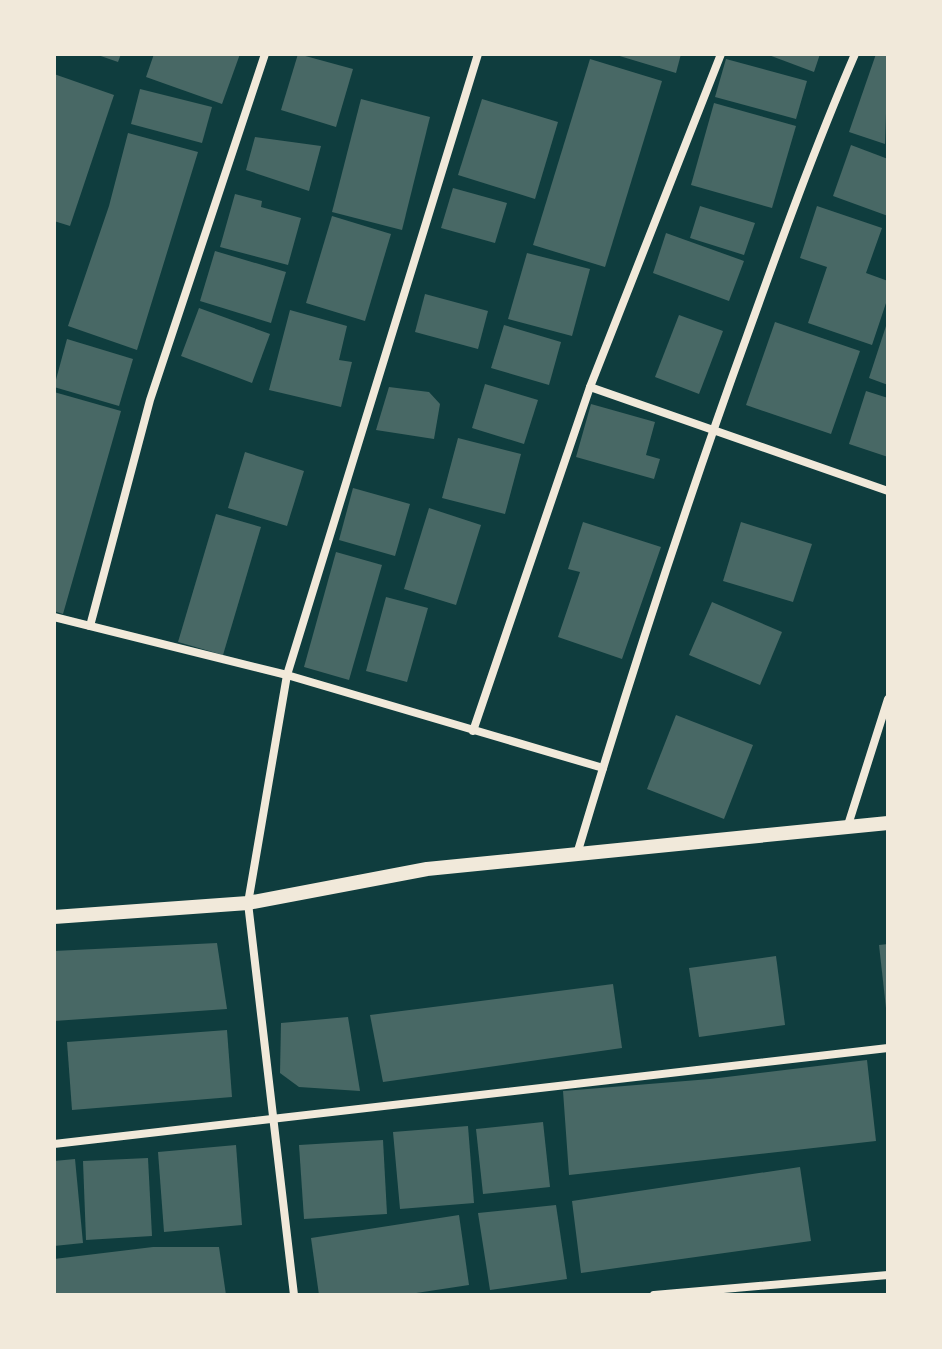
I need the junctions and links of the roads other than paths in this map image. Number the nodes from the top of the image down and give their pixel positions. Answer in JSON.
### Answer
{"nodes":[{"id":1,"x":265,"y":54,"type":"edge"},
{"id":2,"x":478,"y":54,"type":"edge"},
{"id":3,"x":721,"y":54,"type":"edge"},
{"id":4,"x":855,"y":54,"type":"edge"},
{"id":5,"x":590,"y":387,"type":"junction"},
{"id":6,"x":713,"y":430,"type":"junction"},
{"id":7,"x":888,"y":491,"type":"edge"},
{"id":8,"x":54,"y":617,"type":"edge"},
{"id":9,"x":90,"y":626,"type":"junction"},
{"id":10,"x":287,"y":675,"type":"junction"},
{"id":11,"x":888,"y":699,"type":"edge"},
{"id":12,"x":473,"y":731,"type":"junction"},
{"id":13,"x":603,"y":768,"type":"junction"},
{"id":14,"x":888,"y":823,"type":"edge"},
{"id":15,"x":848,"y":825,"type":"junction"},
{"id":16,"x":577,"y":854,"type":"junction"},
{"id":17,"x":248,"y":903,"type":"junction"},
{"id":18,"x":54,"y":917,"type":"edge"},
{"id":19,"x":888,"y":1048,"type":"edge"},
{"id":20,"x":276,"y":1121,"type":"junction"},
{"id":21,"x":54,"y":1144,"type":"edge"},
{"id":22,"x":888,"y":1275,"type":"edge"},
{"id":23,"x":294,"y":1295,"type":"edge"},
{"id":24,"x":654,"y":1295,"type":"edge"}],
"edges":[{"from":1,"to":9,"type":"street"},
{"from":2,"to":10,"type":"street"},
{"from":3,"to":5,"type":"street"},
{"from":4,"to":6,"type":"street"},
{"from":5,"to":6,"type":"street"},
{"from":5,"to":12,"type":"street"},
{"from":6,"to":7,"type":"street"},
{"from":6,"to":13,"type":"street"},
{"from":8,"to":9,"type":"street"},
{"from":9,"to":10,"type":"street"},
{"from":10,"to":12,"type":"street"},
{"from":10,"to":17,"type":"street"},
{"from":11,"to":15,"type":"street"},
{"from":12,"to":13,"type":"street"},
{"from":13,"to":16,"type":"street"},
{"from":14,"to":15,"type":"street"},
{"from":15,"to":16,"type":"street"},
{"from":16,"to":17,"type":"street"},
{"from":17,"to":18,"type":"street"},
{"from":17,"to":20,"type":"street"},
{"from":19,"to":20,"type":"street"},
{"from":20,"to":21,"type":"street"},
{"from":20,"to":23,"type":"street"},
{"from":22,"to":24,"type":"street"}]}
